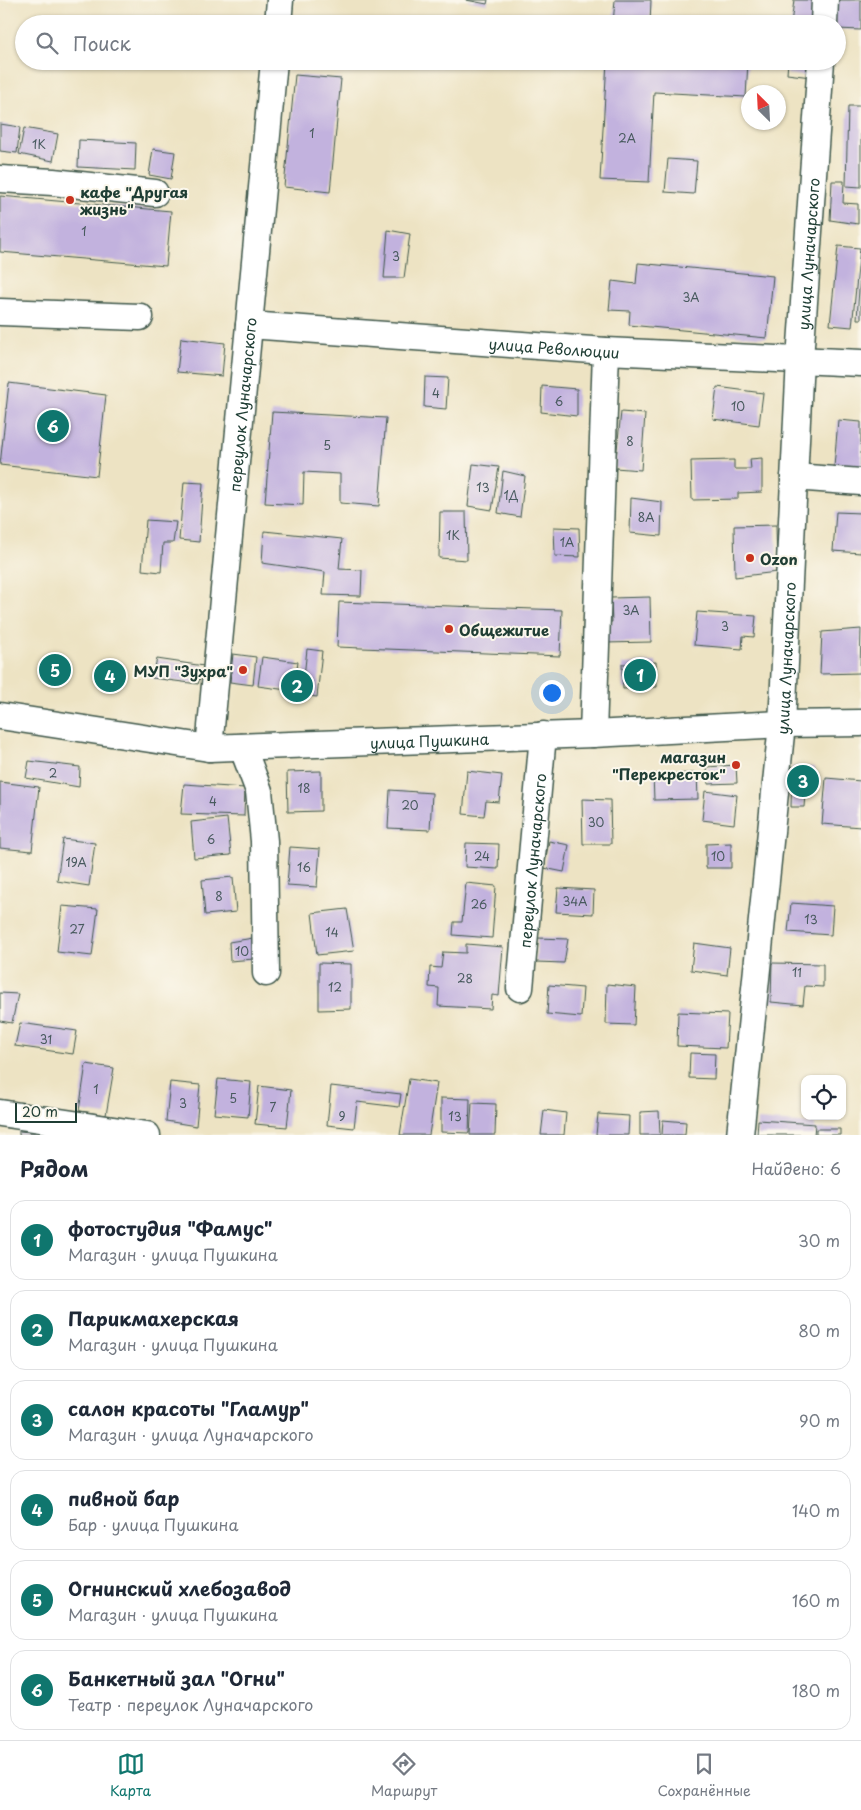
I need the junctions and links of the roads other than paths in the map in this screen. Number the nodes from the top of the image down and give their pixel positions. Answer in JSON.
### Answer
{"nodes":[{"id":1,"x":280,"y":0,"type":"edge"},
{"id":2,"x":825,"y":0,"type":"edge"},
{"id":3,"x":279,"y":15,"type":"edge"},
{"id":4,"x":824,"y":15,"type":"edge"},
{"id":5,"x":273,"y":70,"type":"edge"},
{"id":6,"x":820,"y":70,"type":"edge"},
{"id":7,"x":0,"y":179,"type":"edge"},
{"id":8,"x":155,"y":194,"type":"dead end"},
{"id":9,"x":0,"y":312,"type":"edge"},
{"id":10,"x":140,"y":317,"type":"dead end"},
{"id":11,"x":249,"y":325,"type":"junction"},
{"id":12,"x":606,"y":351,"type":"junction"},
{"id":13,"x":800,"y":359,"type":"junction"},
{"id":14,"x":861,"y":362,"type":"edge"},
{"id":15,"x":794,"y":477,"type":"junction"},
{"id":16,"x":861,"y":482,"type":"edge"},
{"id":17,"x":0,"y":716,"type":"edge"},
{"id":18,"x":861,"y":723,"type":"edge"},
{"id":19,"x":782,"y":724,"type":"junction"},
{"id":20,"x":593,"y":734,"type":"junction"},
{"id":21,"x":542,"y":735,"type":"junction"},
{"id":22,"x":240,"y":747,"type":"junction"},
{"id":23,"x":209,"y":748,"type":"junction"},
{"id":24,"x":266,"y":973,"type":"dead end"},
{"id":25,"x":520,"y":988,"type":"dead end"},
{"id":26,"x":0,"y":1113,"type":"edge"},
{"id":27,"x":147,"y":1135,"type":"edge"},
{"id":28,"x":740,"y":1135,"type":"edge"}],
"edges":[{"from":1,"to":3,"type":"street"},
{"from":2,"to":4,"type":"street"},
{"from":5,"to":11,"type":"street","name":"переулок Луначарского"},
{"from":6,"to":13,"type":"street","name":"улица Луначарского"},
{"from":7,"to":8,"type":"street"},
{"from":9,"to":10,"type":"street"},
{"from":11,"to":12,"type":"street","name":"улица Революции"},
{"from":11,"to":23,"type":"street","name":"переулок Луначарского"},
{"from":12,"to":13,"type":"street","name":"улица Революции"},
{"from":12,"to":20,"type":"street"},
{"from":13,"to":14,"type":"street","name":"улица Революции"},
{"from":13,"to":15,"type":"street","name":"улица Луначарского"},
{"from":15,"to":16,"type":"street"},
{"from":15,"to":19,"type":"street","name":"улица Луначарского"},
{"from":17,"to":23,"type":"street","name":"улица Пушкина"},
{"from":18,"to":19,"type":"street","name":"улица Пушкина"},
{"from":19,"to":20,"type":"street","name":"улица Пушкина"},
{"from":19,"to":28,"type":"street","name":"улица Луначарского"},
{"from":20,"to":21,"type":"street","name":"улица Пушкина"},
{"from":21,"to":22,"type":"street","name":"улица Пушкина"},
{"from":21,"to":25,"type":"street","name":"переулок Луначарского"},
{"from":22,"to":23,"type":"street","name":"улица Пушкина"},
{"from":22,"to":24,"type":"street"},
{"from":26,"to":27,"type":"street"}]}
